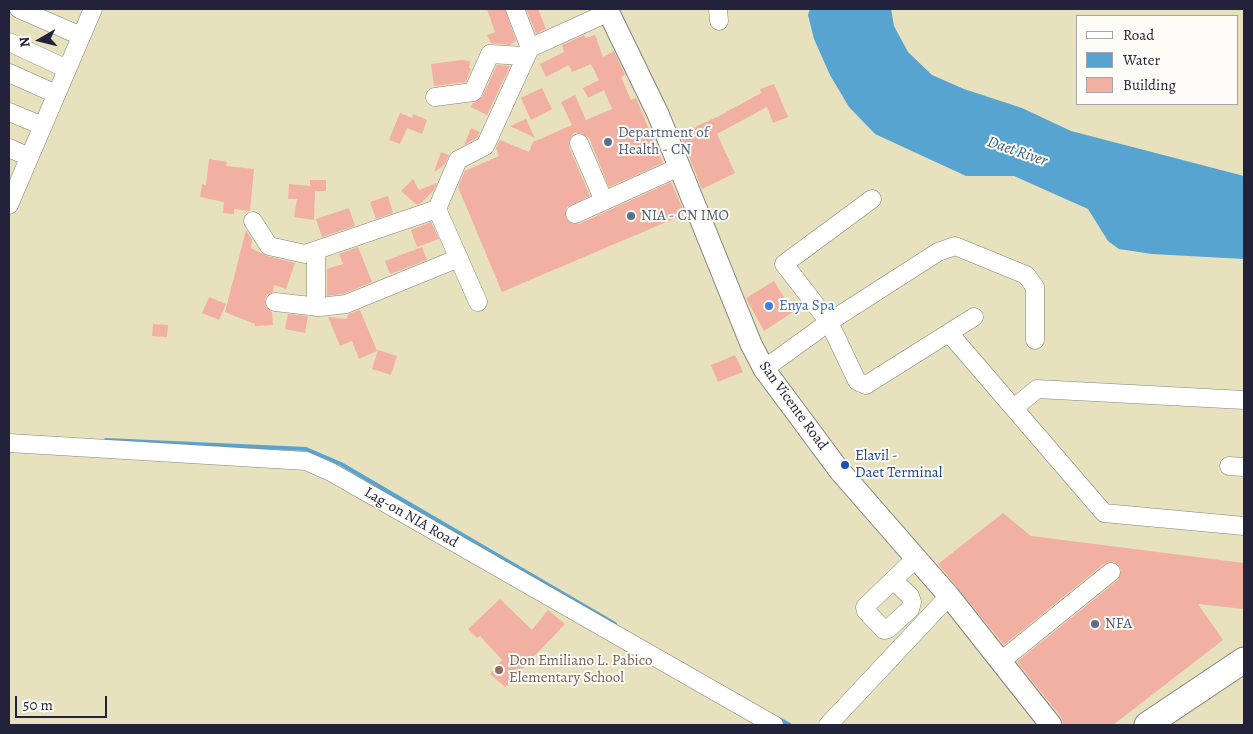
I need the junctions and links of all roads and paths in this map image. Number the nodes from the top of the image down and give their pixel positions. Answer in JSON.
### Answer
{"nodes":[{"id":1,"x":19,"y":9,"type":"edge"},
{"id":2,"x":93,"y":9,"type":"edge"},
{"id":3,"x":515,"y":9,"type":"edge"},
{"id":4,"x":608,"y":11,"type":"edge"},
{"id":5,"x":81,"y":36,"type":"junction"},
{"id":6,"x":9,"y":42,"type":"edge"},
{"id":7,"x":527,"y":52,"type":"junction"},
{"id":8,"x":67,"y":69,"type":"junction"},
{"id":9,"x":9,"y":73,"type":"edge"},
{"id":10,"x":56,"y":94,"type":"junction"},
{"id":11,"x":435,"y":96,"type":"dead end"},
{"id":12,"x":9,"y":112,"type":"edge"},
{"id":13,"x":43,"y":126,"type":"junction"},
{"id":14,"x":579,"y":143,"type":"dead end"},
{"id":15,"x":9,"y":148,"type":"edge"},
{"id":16,"x":29,"y":157,"type":"junction"},
{"id":17,"x":679,"y":167,"type":"junction"},
{"id":18,"x":12,"y":186,"type":"edge"},
{"id":19,"x":872,"y":199,"type":"dead end"},
{"id":20,"x":604,"y":201,"type":"junction"},
{"id":21,"x":9,"y":205,"type":"edge"},
{"id":22,"x":437,"y":209,"type":"junction"},
{"id":23,"x":575,"y":214,"type":"dead end"},
{"id":24,"x":253,"y":222,"type":"dead end"},
{"id":25,"x":316,"y":252,"type":"junction"},
{"id":26,"x":458,"y":258,"type":"junction"},
{"id":27,"x":275,"y":302,"type":"dead end"},
{"id":28,"x":478,"y":302,"type":"dead end"},
{"id":29,"x":316,"y":307,"type":"junction"},
{"id":30,"x":974,"y":317,"type":"dead end"},
{"id":31,"x":829,"y":322,"type":"junction"},
{"id":32,"x":949,"y":333,"type":"junction"},
{"id":33,"x":1035,"y":340,"type":"dead end"},
{"id":34,"x":764,"y":369,"type":"junction"},
{"id":35,"x":1244,"y":400,"type":"edge"},
{"id":36,"x":1014,"y":408,"type":"junction"},
{"id":37,"x":9,"y":443,"type":"edge"},
{"id":38,"x":1244,"y":526,"type":"edge"},
{"id":39,"x":916,"y":558,"type":"junction"},
{"id":40,"x":1111,"y":572,"type":"dead end"},
{"id":41,"x":893,"y":580,"type":"dead end"},
{"id":42,"x":949,"y":596,"type":"junction"},
{"id":43,"x":1000,"y":661,"type":"junction"},
{"id":44,"x":1242,"y":665,"type":"edge"},
{"id":45,"x":774,"y":725,"type":"edge"},
{"id":46,"x":828,"y":725,"type":"edge"},
{"id":47,"x":1051,"y":725,"type":"edge"},
{"id":48,"x":1147,"y":725,"type":"edge"}],
"edges":[{"from":1,"to":5,"type":"street"},
{"from":2,"to":5,"type":"street"},
{"from":3,"to":7,"type":"street"},
{"from":4,"to":7,"type":"street"},
{"from":4,"to":17,"type":"main road","name":"San Vicente Road"},
{"from":5,"to":8,"type":"street"},
{"from":6,"to":8,"type":"street"},
{"from":7,"to":11,"type":"street"},
{"from":7,"to":22,"type":"street"},
{"from":8,"to":10,"type":"street"},
{"from":9,"to":10,"type":"street"},
{"from":10,"to":13,"type":"street"},
{"from":12,"to":13,"type":"street"},
{"from":13,"to":16,"type":"street"},
{"from":14,"to":20,"type":"street"},
{"from":15,"to":16,"type":"street"},
{"from":16,"to":18,"type":"street"},
{"from":17,"to":20,"type":"street"},
{"from":17,"to":34,"type":"main road","name":"San Vicente Road"},
{"from":18,"to":21,"type":"street"},
{"from":19,"to":31,"type":"street"},
{"from":20,"to":23,"type":"street"},
{"from":22,"to":25,"type":"street"},
{"from":22,"to":26,"type":"street"},
{"from":24,"to":25,"type":"street"},
{"from":25,"to":29,"type":"street"},
{"from":26,"to":28,"type":"street"},
{"from":26,"to":29,"type":"street"},
{"from":27,"to":29,"type":"street"},
{"from":30,"to":32,"type":"street"},
{"from":31,"to":32,"type":"street"},
{"from":31,"to":33,"type":"street"},
{"from":31,"to":34,"type":"street"},
{"from":32,"to":36,"type":"street"},
{"from":34,"to":39,"type":"main road","name":"San Vicente Road"},
{"from":35,"to":36,"type":"street"},
{"from":36,"to":38,"type":"street"},
{"from":37,"to":45,"type":"street","name":"Lag-on NIA Road"},
{"from":39,"to":41,"type":"street"},
{"from":39,"to":42,"type":"main road","name":"San Vicente Road"},
{"from":40,"to":43,"type":"street"},
{"from":42,"to":43,"type":"main road","name":"San Vicente Road"},
{"from":42,"to":46,"type":"street"},
{"from":43,"to":47,"type":"main road","name":"San Vicente Road"},
{"from":44,"to":48,"type":"highway"}]}
